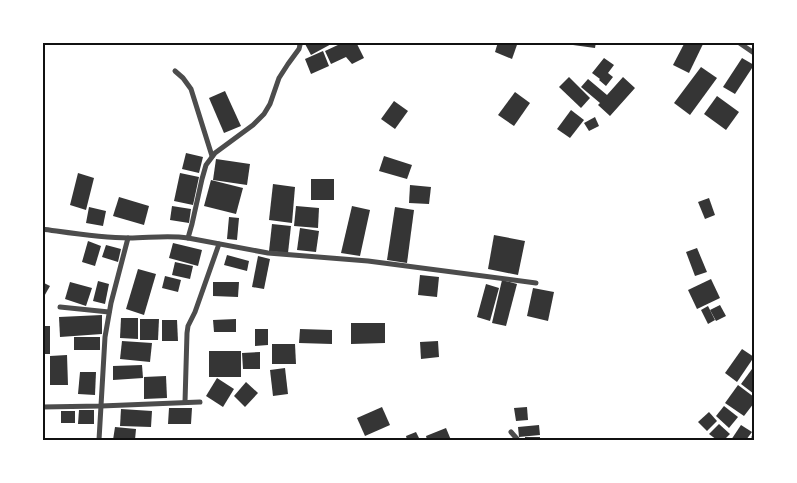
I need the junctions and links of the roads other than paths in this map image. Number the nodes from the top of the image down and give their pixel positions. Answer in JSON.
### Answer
{"nodes":[{"id":1,"x":298,"y":42,"type":"edge"},
{"id":2,"x":738,"y":42,"type":"edge"},
{"id":3,"x":754,"y":53,"type":"edge"},
{"id":4,"x":175,"y":71,"type":"dead end"},
{"id":5,"x":212,"y":156,"type":"junction"},
{"id":6,"x":42,"y":229,"type":"edge"},
{"id":7,"x":128,"y":238,"type":"junction"},
{"id":8,"x":188,"y":238,"type":"junction"},
{"id":9,"x":218,"y":244,"type":"junction"},
{"id":10,"x":536,"y":283,"type":"dead end"},
{"id":11,"x":60,"y":308,"type":"dead end"},
{"id":12,"x":109,"y":312,"type":"junction"},
{"id":13,"x":184,"y":402,"type":"junction"},
{"id":14,"x":200,"y":402,"type":"dead end"},
{"id":15,"x":101,"y":406,"type":"junction"},
{"id":16,"x":42,"y":407,"type":"edge"},
{"id":17,"x":511,"y":432,"type":"dead end"},
{"id":18,"x":754,"y":437,"type":"edge"},
{"id":19,"x":99,"y":440,"type":"edge"},
{"id":20,"x":518,"y":440,"type":"edge"},
{"id":21,"x":754,"y":440,"type":"edge"}],
"edges":[{"from":1,"to":5,"type":"street"},
{"from":2,"to":3,"type":"street"},
{"from":4,"to":5,"type":"street"},
{"from":5,"to":8,"type":"street"},
{"from":6,"to":7,"type":"street"},
{"from":7,"to":8,"type":"street"},
{"from":7,"to":12,"type":"street"},
{"from":8,"to":9,"type":"street"},
{"from":9,"to":10,"type":"street"},
{"from":9,"to":13,"type":"street"},
{"from":11,"to":12,"type":"street"},
{"from":12,"to":15,"type":"street"},
{"from":13,"to":14,"type":"street"},
{"from":13,"to":15,"type":"street"},
{"from":15,"to":16,"type":"street"},
{"from":15,"to":19,"type":"street"},
{"from":17,"to":20,"type":"street"},
{"from":18,"to":21,"type":"street"}]}
